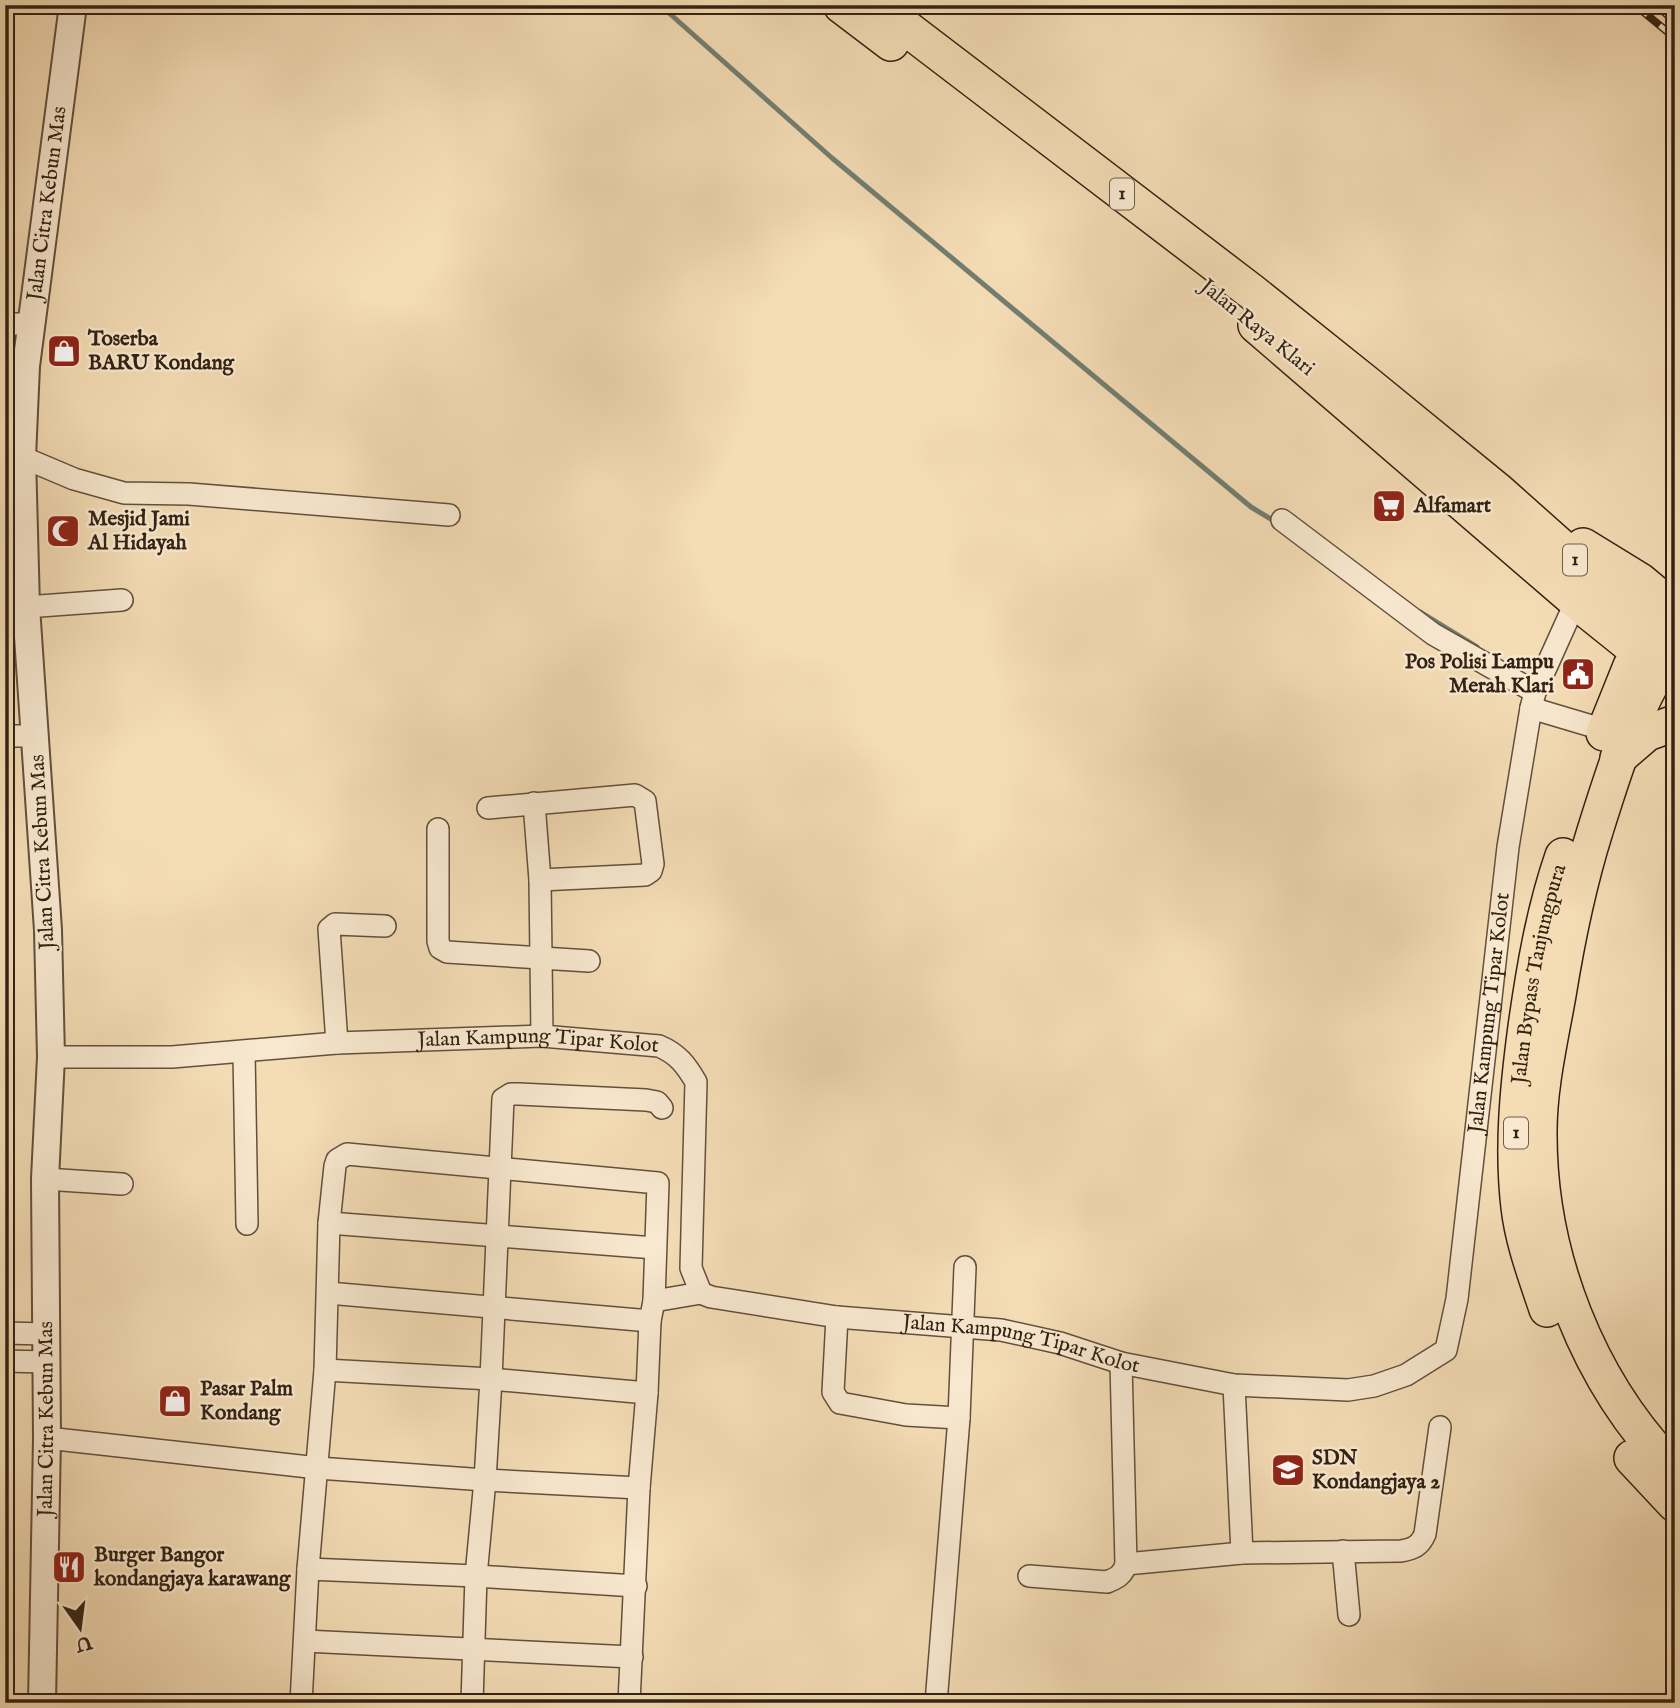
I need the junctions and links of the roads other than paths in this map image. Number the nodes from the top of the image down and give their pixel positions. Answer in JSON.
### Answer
{"nodes":[{"id":1,"x":73,"y":5,"type":"edge"},
{"id":2,"x":841,"y":5,"type":"edge"},
{"id":3,"x":876,"y":5,"type":"edge"},
{"id":4,"x":18,"y":324,"type":"edge"},
{"id":5,"x":22,"y":457,"type":"junction"},
{"id":6,"x":14,"y":509,"type":"edge"},
{"id":7,"x":449,"y":514,"type":"dead end"},
{"id":8,"x":1282,"y":520,"type":"dead end"},
{"id":9,"x":122,"y":600,"type":"dead end"},
{"id":10,"x":1582,"y":606,"type":"junction"},
{"id":11,"x":26,"y":607,"type":"junction"},
{"id":12,"x":1659,"y":641,"type":"edge"},
{"id":13,"x":1533,"y":700,"type":"junction"},
{"id":14,"x":1675,"y":723,"type":"edge"},
{"id":15,"x":5,"y":736,"type":"edge"},
{"id":16,"x":36,"y":736,"type":"junction"},
{"id":17,"x":1612,"y":744,"type":"junction"},
{"id":18,"x":534,"y":803,"type":"junction"},
{"id":19,"x":488,"y":808,"type":"dead end"},
{"id":20,"x":438,"y":828,"type":"dead end"},
{"id":21,"x":540,"y":880,"type":"junction"},
{"id":22,"x":385,"y":926,"type":"dead end"},
{"id":23,"x":541,"y":960,"type":"junction"},
{"id":24,"x":589,"y":961,"type":"dead end"},
{"id":25,"x":542,"y":1036,"type":"junction"},
{"id":26,"x":337,"y":1043,"type":"junction"},
{"id":27,"x":244,"y":1052,"type":"junction"},
{"id":28,"x":51,"y":1057,"type":"junction"},
{"id":29,"x":662,"y":1108,"type":"dead end"},
{"id":30,"x":500,"y":1169,"type":"junction"},
{"id":31,"x":45,"y":1179,"type":"junction"},
{"id":32,"x":122,"y":1184,"type":"dead end"},
{"id":33,"x":329,"y":1223,"type":"junction"},
{"id":34,"x":247,"y":1224,"type":"dead end"},
{"id":35,"x":496,"y":1236,"type":"junction"},
{"id":36,"x":655,"y":1248,"type":"junction"},
{"id":37,"x":965,"y":1267,"type":"dead end"},
{"id":38,"x":328,"y":1293,"type":"junction"},
{"id":39,"x":701,"y":1293,"type":"junction"},
{"id":40,"x":492,"y":1306,"type":"junction"},
{"id":41,"x":652,"y":1311,"type":"junction"},
{"id":42,"x":837,"y":1317,"type":"junction"},
{"id":43,"x":963,"y":1328,"type":"junction"},
{"id":44,"x":5,"y":1333,"type":"edge"},
{"id":45,"x":46,"y":1334,"type":"junction"},
{"id":46,"x":5,"y":1361,"type":"edge"},
{"id":47,"x":46,"y":1362,"type":"junction"},
{"id":48,"x":1121,"y":1363,"type":"junction"},
{"id":49,"x":325,"y":1370,"type":"junction"},
{"id":50,"x":491,"y":1379,"type":"junction"},
{"id":51,"x":1234,"y":1385,"type":"junction"},
{"id":52,"x":647,"y":1393,"type":"junction"},
{"id":53,"x":959,"y":1418,"type":"junction"},
{"id":54,"x":1440,"y":1427,"type":"dead end"},
{"id":55,"x":47,"y":1438,"type":"junction"},
{"id":56,"x":318,"y":1468,"type":"junction"},
{"id":57,"x":1675,"y":1471,"type":"edge"},
{"id":58,"x":485,"y":1480,"type":"junction"},
{"id":59,"x":639,"y":1488,"type":"junction"},
{"id":60,"x":1675,"y":1504,"type":"edge"},
{"id":61,"x":1343,"y":1551,"type":"junction"},
{"id":62,"x":1242,"y":1553,"type":"junction"},
{"id":63,"x":1125,"y":1564,"type":"junction"},
{"id":64,"x":308,"y":1569,"type":"junction"},
{"id":65,"x":476,"y":1576,"type":"junction"},
{"id":66,"x":1029,"y":1577,"type":"dead end"},
{"id":67,"x":636,"y":1586,"type":"junction"},
{"id":68,"x":1349,"y":1615,"type":"dead end"},
{"id":69,"x":306,"y":1641,"type":"junction"},
{"id":70,"x":473,"y":1650,"type":"junction"},
{"id":71,"x":632,"y":1657,"type":"junction"},
{"id":72,"x":42,"y":1703,"type":"edge"},
{"id":73,"x":301,"y":1703,"type":"edge"},
{"id":74,"x":472,"y":1703,"type":"edge"},
{"id":75,"x":629,"y":1703,"type":"edge"},
{"id":76,"x":936,"y":1703,"type":"edge"}],
"edges":[{"from":1,"to":4,"type":"street","name":"Jalan Citra Kebun Mas"},
{"from":2,"to":10,"type":"highway","name":"Jalan Raya Klari","number":"1"},
{"from":3,"to":12,"type":"highway","name":"Jalan Raya Klari","number":"1"},
{"from":4,"to":5,"type":"street","name":"Jalan Citra Kebun Mas"},
{"from":5,"to":6,"type":"street","name":"Jalan Citra Kebun Mas"},
{"from":5,"to":7,"type":"street"},
{"from":6,"to":11,"type":"street","name":"Jalan Citra Kebun Mas"},
{"from":8,"to":13,"type":"street"},
{"from":9,"to":11,"type":"street"},
{"from":10,"to":12,"type":"highway","name":"Jalan Raya Klari","number":"1"},
{"from":10,"to":13,"type":"street","name":"Jalan Kampung Tipar Kolot"},
{"from":10,"to":17,"type":"highway"},
{"from":11,"to":16,"type":"street","name":"Jalan Citra Kebun Mas"},
{"from":12,"to":17,"type":"highway","name":"Jalan Bypass Tanjungpura","number":"1"},
{"from":13,"to":17,"type":"street"},
{"from":13,"to":51,"type":"street","name":"Jalan Kampung Tipar Kolot"},
{"from":14,"to":17,"type":"highway"},
{"from":15,"to":16,"type":"street"},
{"from":16,"to":28,"type":"street","name":"Jalan Citra Kebun Mas"},
{"from":17,"to":57,"type":"highway","name":"Jalan Bypass Tanjungpura","number":"1"},
{"from":17,"to":60,"type":"highway","name":"Jalan Bypass Tanjungpura","number":"1"},
{"from":18,"to":19,"type":"street"},
{"from":18,"to":21,"type":"street"},
{"from":18,"to":21,"type":"street"},
{"from":20,"to":23,"type":"street"},
{"from":21,"to":23,"type":"street"},
{"from":22,"to":26,"type":"street"},
{"from":23,"to":24,"type":"street"},
{"from":23,"to":25,"type":"street"},
{"from":25,"to":26,"type":"street","name":"Jalan Kampung Tipar Kolot"},
{"from":25,"to":39,"type":"street","name":"Jalan Kampung Tipar Kolot"},
{"from":26,"to":27,"type":"street","name":"Jalan Kampung Tipar Kolot"},
{"from":27,"to":28,"type":"street","name":"Jalan Kampung Tipar Kolot"},
{"from":27,"to":34,"type":"street"},
{"from":28,"to":31,"type":"street","name":"Jalan Citra Kebun Mas"},
{"from":29,"to":30,"type":"street"},
{"from":30,"to":33,"type":"street"},
{"from":30,"to":35,"type":"street"},
{"from":30,"to":36,"type":"street"},
{"from":31,"to":32,"type":"street"},
{"from":31,"to":45,"type":"street","name":"Jalan Citra Kebun Mas"},
{"from":33,"to":35,"type":"street"},
{"from":33,"to":38,"type":"street"},
{"from":35,"to":36,"type":"street"},
{"from":35,"to":40,"type":"street"},
{"from":36,"to":41,"type":"street"},
{"from":37,"to":43,"type":"street"},
{"from":38,"to":40,"type":"street"},
{"from":38,"to":49,"type":"street"},
{"from":39,"to":41,"type":"street"},
{"from":39,"to":42,"type":"street","name":"Jalan Kampung Tipar Kolot"},
{"from":40,"to":41,"type":"street"},
{"from":40,"to":50,"type":"street"},
{"from":41,"to":52,"type":"street"},
{"from":42,"to":43,"type":"street","name":"Jalan Kampung Tipar Kolot"},
{"from":42,"to":53,"type":"street"},
{"from":43,"to":48,"type":"street","name":"Jalan Kampung Tipar Kolot"},
{"from":43,"to":53,"type":"street"},
{"from":44,"to":45,"type":"street"},
{"from":45,"to":47,"type":"street","name":"Jalan Citra Kebun Mas"},
{"from":46,"to":47,"type":"street"},
{"from":47,"to":55,"type":"street","name":"Jalan Citra Kebun Mas"},
{"from":48,"to":51,"type":"street","name":"Jalan Kampung Tipar Kolot"},
{"from":48,"to":63,"type":"street"},
{"from":49,"to":50,"type":"street"},
{"from":49,"to":56,"type":"street"},
{"from":50,"to":52,"type":"street"},
{"from":50,"to":58,"type":"street"},
{"from":51,"to":62,"type":"street"},
{"from":52,"to":59,"type":"street"},
{"from":53,"to":76,"type":"street"},
{"from":54,"to":61,"type":"street"},
{"from":55,"to":56,"type":"street"},
{"from":55,"to":72,"type":"street","name":"Jalan Citra Kebun Mas"},
{"from":56,"to":58,"type":"street"},
{"from":56,"to":64,"type":"street"},
{"from":58,"to":59,"type":"street"},
{"from":58,"to":65,"type":"street"},
{"from":59,"to":67,"type":"street"},
{"from":61,"to":62,"type":"street"},
{"from":61,"to":68,"type":"street"},
{"from":62,"to":63,"type":"street"},
{"from":63,"to":66,"type":"street"},
{"from":64,"to":65,"type":"street"},
{"from":64,"to":69,"type":"street"},
{"from":65,"to":67,"type":"street"},
{"from":65,"to":70,"type":"street"},
{"from":67,"to":71,"type":"street"},
{"from":69,"to":70,"type":"street"},
{"from":69,"to":73,"type":"street"},
{"from":70,"to":71,"type":"street"},
{"from":70,"to":74,"type":"street"},
{"from":71,"to":75,"type":"street"}]}
